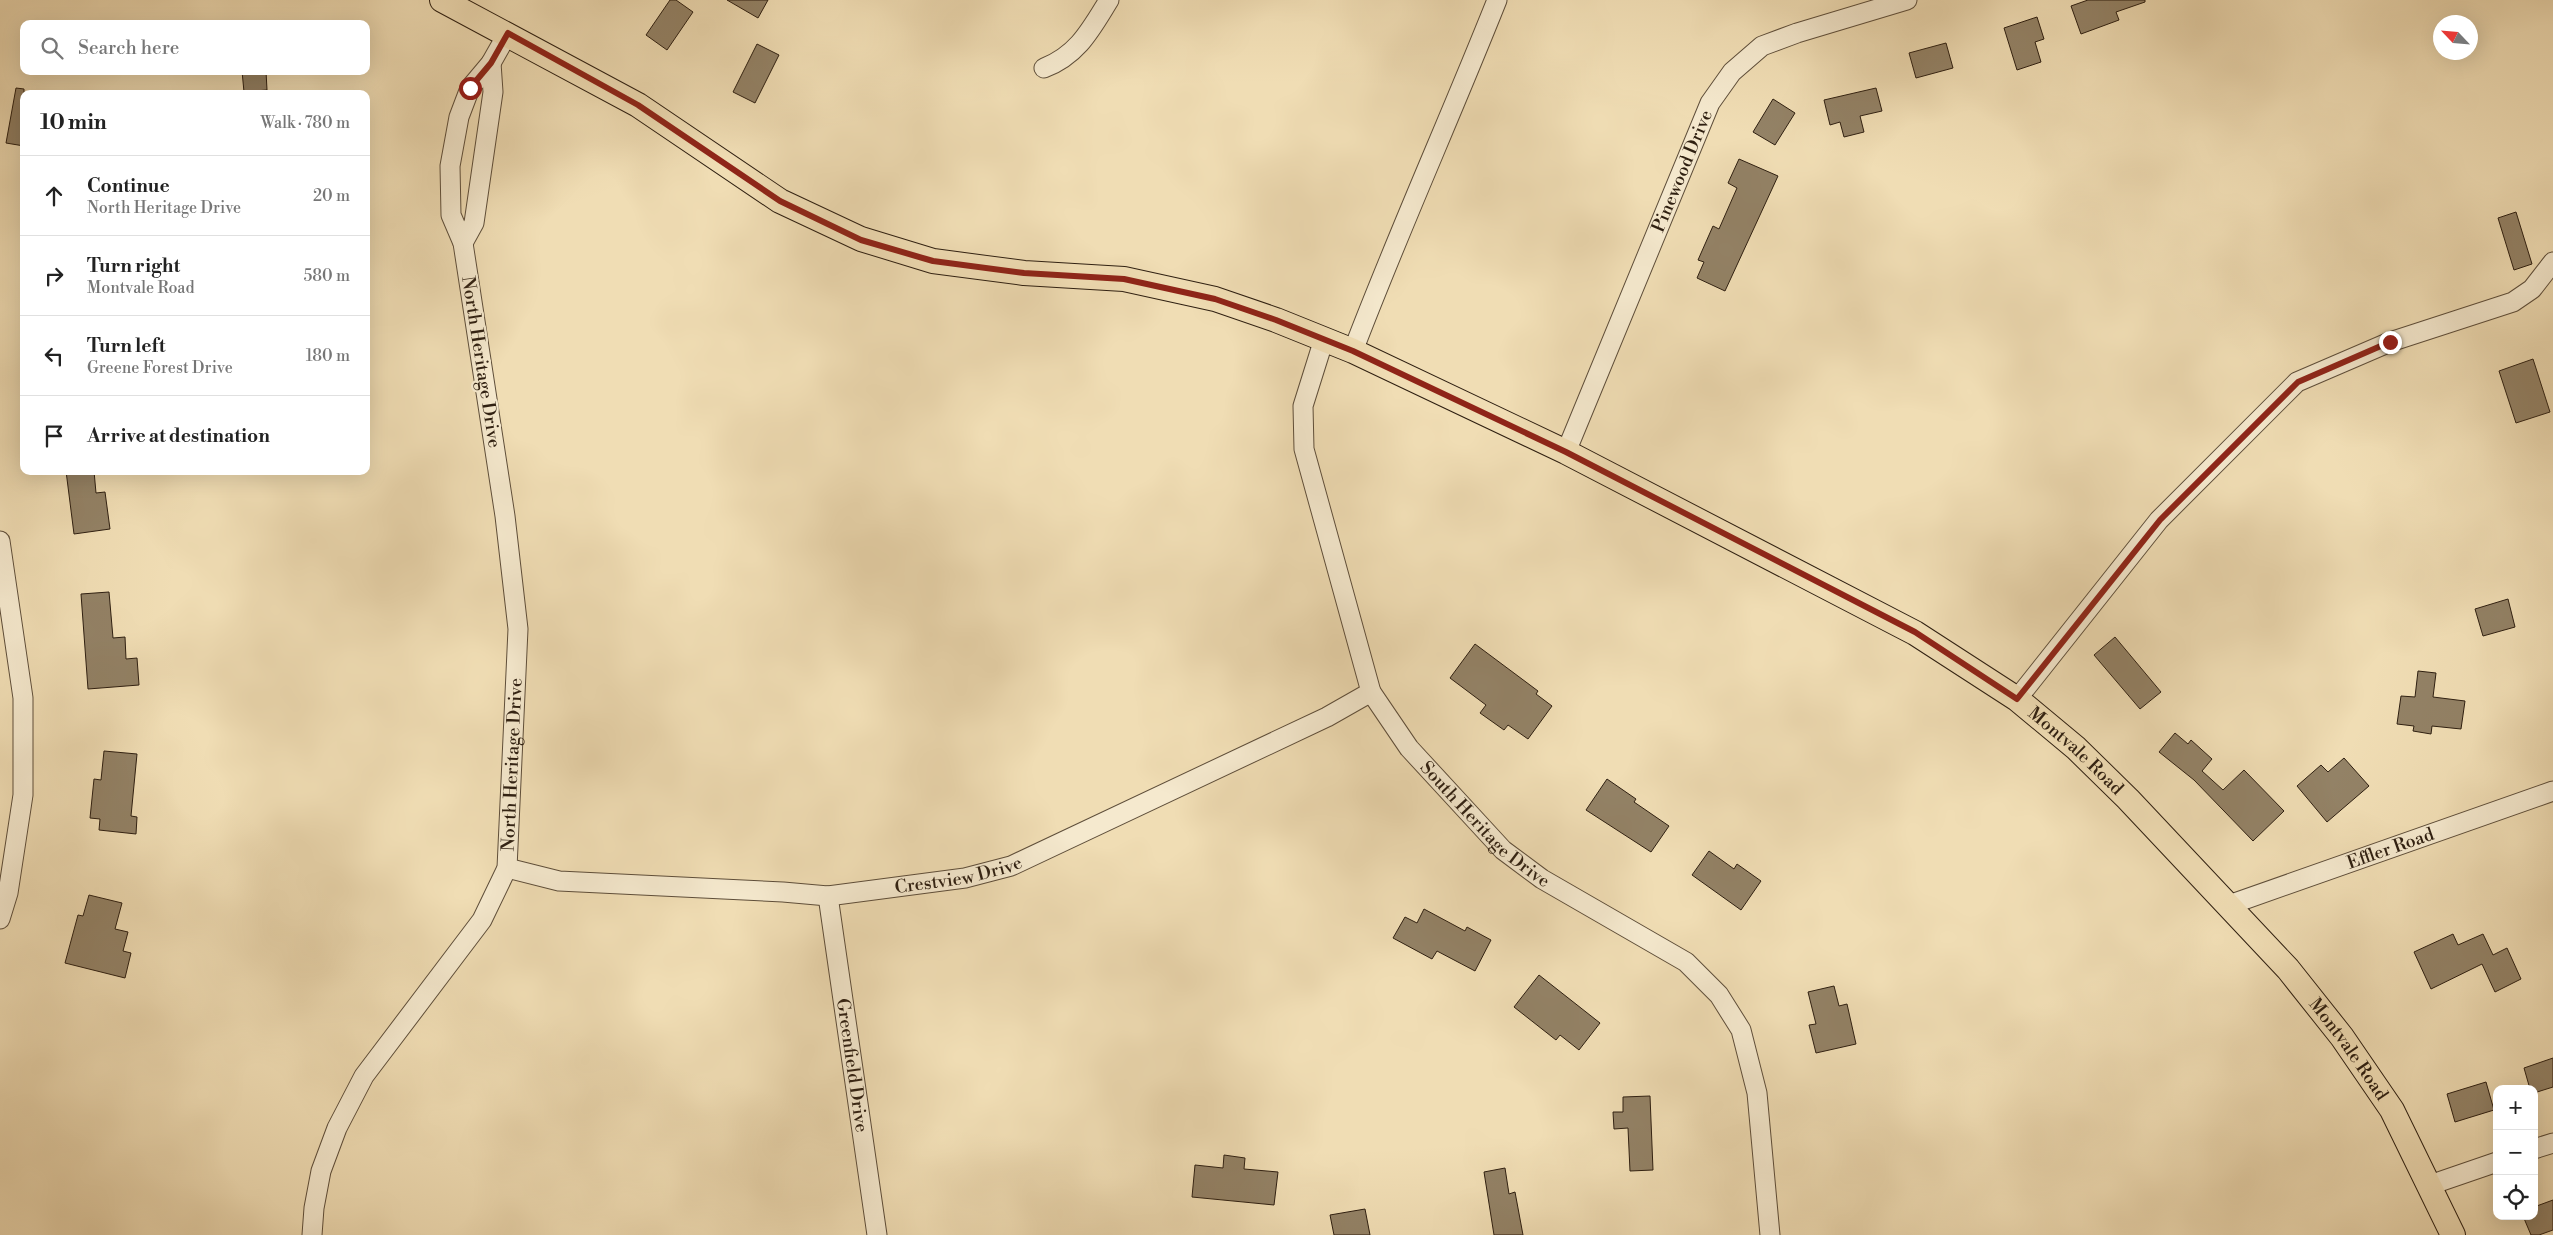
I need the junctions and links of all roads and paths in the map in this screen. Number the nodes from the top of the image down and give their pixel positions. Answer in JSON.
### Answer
{"nodes":[{"id":1,"x":442,"y":0,"type":"edge"},
{"id":2,"x":1109,"y":0,"type":"edge"},
{"id":3,"x":1497,"y":0,"type":"edge"},
{"id":4,"x":1907,"y":0,"type":"edge"},
{"id":5,"x":508,"y":33,"type":"junction"},
{"id":6,"x":491,"y":63,"type":"junction"},
{"id":7,"x":1044,"y":68,"type":"dead end"},
{"id":8,"x":463,"y":242,"type":"junction"},
{"id":9,"x":2553,"y":262,"type":"edge"},
{"id":10,"x":1324,"y":339,"type":"junction"},
{"id":11,"x":1353,"y":351,"type":"junction"},
{"id":12,"x":1566,"y":452,"type":"junction"},
{"id":13,"x":0,"y":541,"type":"edge"},
{"id":14,"x":1371,"y":692,"type":"junction"},
{"id":15,"x":2017,"y":699,"type":"junction"},
{"id":16,"x":2553,"y":791,"type":"edge"},
{"id":17,"x":507,"y":868,"type":"junction"},
{"id":18,"x":828,"y":896,"type":"junction"},
{"id":19,"x":2229,"y":905,"type":"junction"},
{"id":20,"x":0,"y":919,"type":"edge"},
{"id":21,"x":2553,"y":1143,"type":"edge"},
{"id":22,"x":2538,"y":1148,"type":"edge"},
{"id":23,"x":2493,"y":1163,"type":"edge"},
{"id":24,"x":2430,"y":1184,"type":"junction"},
{"id":25,"x":312,"y":1235,"type":"edge"},
{"id":26,"x":877,"y":1235,"type":"edge"},
{"id":27,"x":1770,"y":1235,"type":"edge"},
{"id":28,"x":2454,"y":1235,"type":"edge"}],
"edges":[{"from":1,"to":5,"type":"main road","name":"Montvale Road"},
{"from":2,"to":7,"type":"street"},
{"from":3,"to":11,"type":"street"},
{"from":4,"to":12,"type":"street","name":"Pinewood Drive"},
{"from":5,"to":6,"type":"street","name":"North Heritage Drive"},
{"from":5,"to":10,"type":"main road","name":"Montvale Road"},
{"from":6,"to":8,"type":"street"},
{"from":6,"to":8,"type":"street","name":"North Heritage Drive"},
{"from":8,"to":17,"type":"street","name":"North Heritage Drive"},
{"from":9,"to":15,"type":"street"},
{"from":10,"to":11,"type":"main road","name":"Montvale Road"},
{"from":10,"to":14,"type":"street","name":"South Heritage Drive"},
{"from":11,"to":12,"type":"main road","name":"Montvale Road"},
{"from":12,"to":15,"type":"main road","name":"Montvale Road"},
{"from":13,"to":20,"type":"street"},
{"from":14,"to":18,"type":"street","name":"Crestview Drive"},
{"from":14,"to":27,"type":"street","name":"South Heritage Drive"},
{"from":15,"to":19,"type":"main road","name":"Montvale Road"},
{"from":16,"to":19,"type":"street","name":"Effler Road"},
{"from":17,"to":18,"type":"street","name":"Crestview Drive"},
{"from":17,"to":25,"type":"street","name":"North Heritage Drive"},
{"from":18,"to":26,"type":"street","name":"Greenfield Drive"},
{"from":19,"to":24,"type":"main road","name":"Montvale Road"},
{"from":21,"to":22,"type":"street"},
{"from":23,"to":24,"type":"street"},
{"from":24,"to":28,"type":"main road","name":"Montvale Road"}]}
